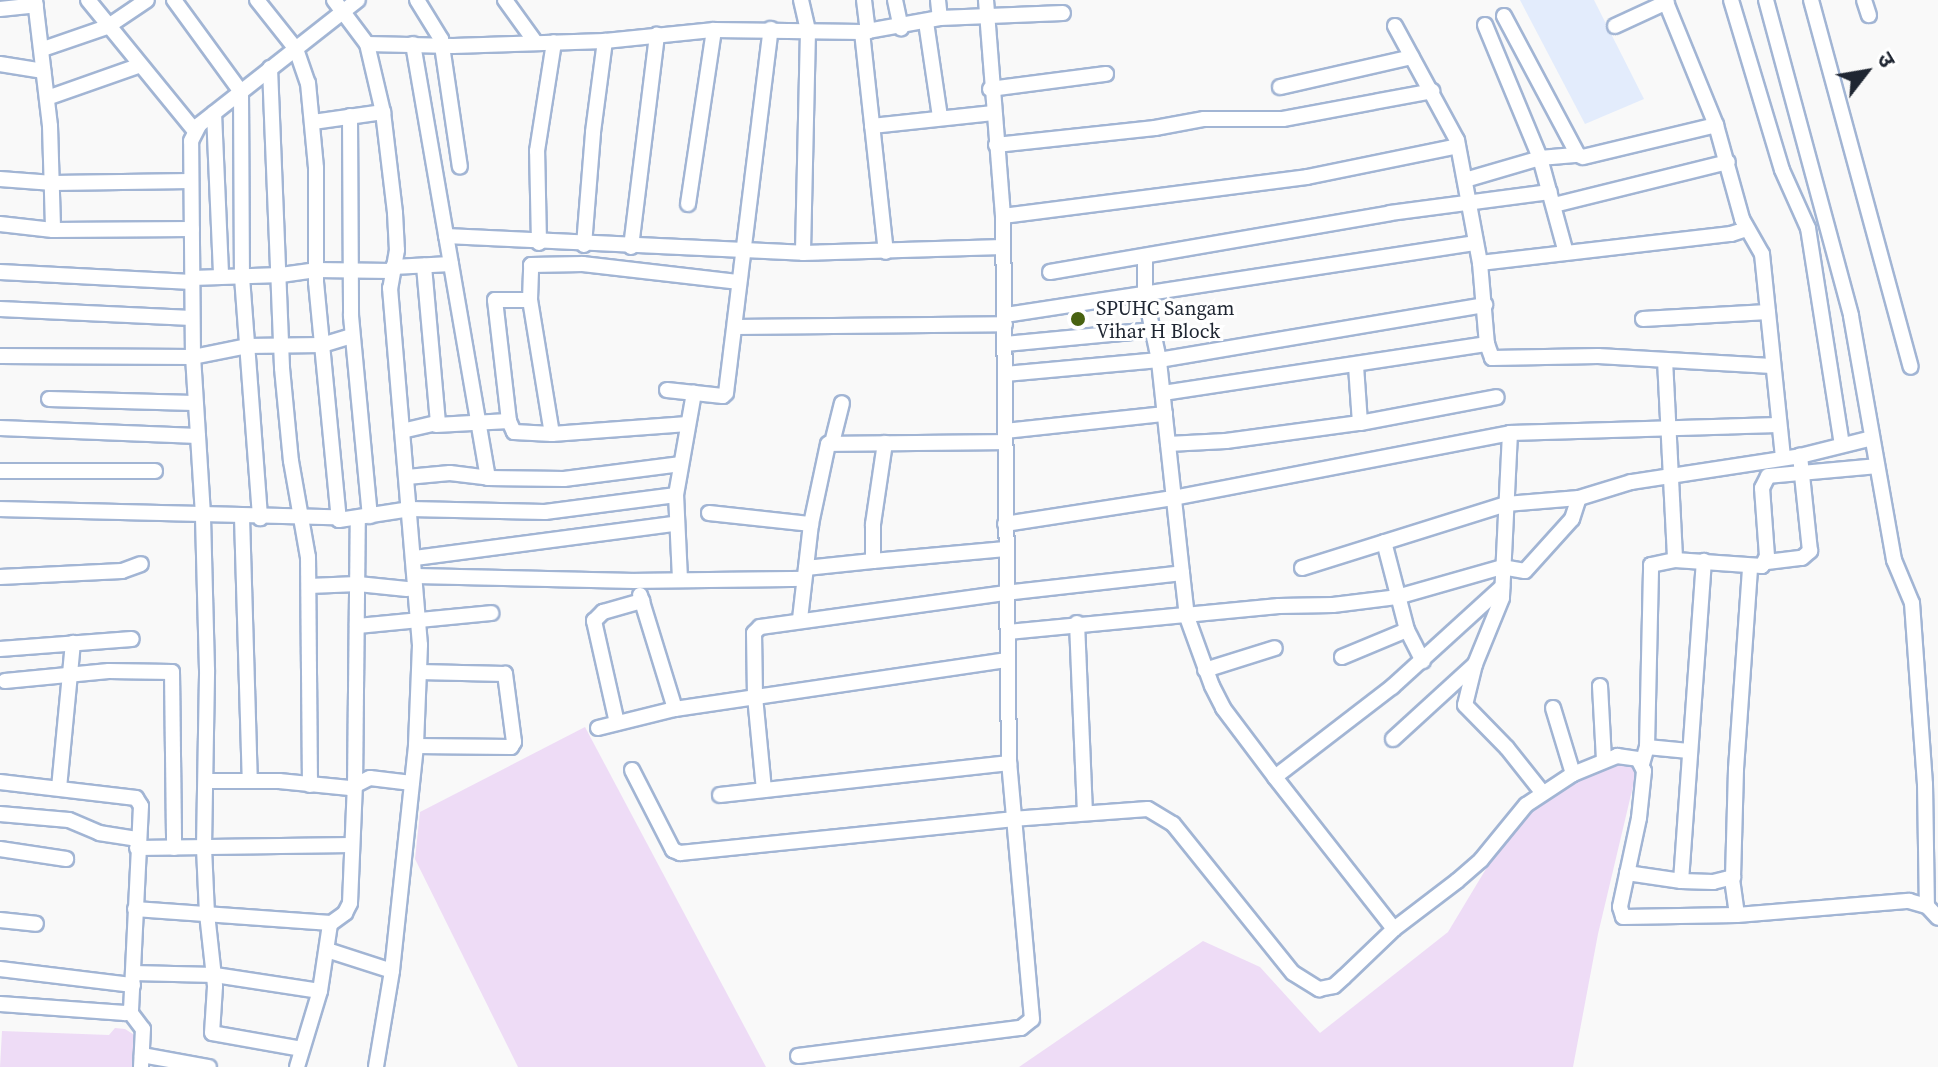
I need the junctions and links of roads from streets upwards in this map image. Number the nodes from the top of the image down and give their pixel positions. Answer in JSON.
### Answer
{"nodes":[{"id":1,"x":88,"y":0,"type":"edge"},
{"id":2,"x":147,"y":0,"type":"edge"},
{"id":3,"x":174,"y":0,"type":"edge"},
{"id":4,"x":257,"y":0,"type":"edge"},
{"id":5,"x":358,"y":0,"type":"edge"},
{"id":6,"x":417,"y":0,"type":"edge"},
{"id":7,"x":505,"y":0,"type":"edge"},
{"id":8,"x":801,"y":0,"type":"edge"},
{"id":9,"x":864,"y":0,"type":"edge"},
{"id":10,"x":895,"y":0,"type":"edge"},
{"id":11,"x":938,"y":0,"type":"edge"},
{"id":12,"x":986,"y":0,"type":"edge"},
{"id":13,"x":1731,"y":0,"type":"edge"},
{"id":14,"x":1766,"y":0,"type":"edge"},
{"id":15,"x":1811,"y":0,"type":"edge"},
{"id":16,"x":1864,"y":0,"type":"edge"},
{"id":17,"x":1666,"y":1,"type":"edge"},
{"id":18,"x":35,"y":2,"type":"edge"},
{"id":19,"x":338,"y":5,"type":"edge"},
{"id":20,"x":0,"y":9,"type":"edge"},
{"id":21,"x":1063,"y":13,"type":"dead end"},
{"id":22,"x":1869,"y":15,"type":"dead end"},
{"id":23,"x":987,"y":16,"type":"junction"},
{"id":24,"x":1504,"y":16,"type":"dead end"},
{"id":25,"x":933,"y":20,"type":"junction"},
{"id":26,"x":1485,"y":25,"type":"dead end"},
{"id":27,"x":1395,"y":26,"type":"dead end"},
{"id":28,"x":1615,"y":26,"type":"dead end"},
{"id":29,"x":107,"y":27,"type":"junction"},
{"id":30,"x":901,"y":28,"type":"junction"},
{"id":31,"x":771,"y":29,"type":"junction"},
{"id":32,"x":714,"y":30,"type":"junction"},
{"id":33,"x":808,"y":31,"type":"junction"},
{"id":34,"x":865,"y":32,"type":"junction"},
{"id":35,"x":657,"y":35,"type":"junction"},
{"id":36,"x":605,"y":41,"type":"junction"},
{"id":37,"x":554,"y":42,"type":"junction"},
{"id":38,"x":536,"y":43,"type":"junction"},
{"id":39,"x":367,"y":44,"type":"junction"},
{"id":40,"x":413,"y":44,"type":"junction"},
{"id":41,"x":443,"y":46,"type":"junction"},
{"id":42,"x":43,"y":49,"type":"junction"},
{"id":43,"x":296,"y":49,"type":"junction"},
{"id":44,"x":1412,"y":57,"type":"junction"},
{"id":45,"x":0,"y":64,"type":"edge"},
{"id":46,"x":138,"y":66,"type":"junction"},
{"id":47,"x":270,"y":68,"type":"junction"},
{"id":48,"x":43,"y":71,"type":"junction"},
{"id":49,"x":1106,"y":74,"type":"dead end"},
{"id":50,"x":1280,"y":87,"type":"dead end"},
{"id":51,"x":990,"y":89,"type":"junction"},
{"id":52,"x":1432,"y":91,"type":"junction"},
{"id":53,"x":241,"y":92,"type":"junction"},
{"id":54,"x":47,"y":98,"type":"junction"},
{"id":55,"x":383,"y":112,"type":"junction"},
{"id":56,"x":214,"y":113,"type":"junction"},
{"id":57,"x":993,"y":113,"type":"junction"},
{"id":58,"x":350,"y":116,"type":"junction"},
{"id":59,"x":940,"y":117,"type":"junction"},
{"id":60,"x":313,"y":122,"type":"junction"},
{"id":61,"x":1716,"y":125,"type":"junction"},
{"id":62,"x":872,"y":126,"type":"junction"},
{"id":63,"x":194,"y":130,"type":"junction"},
{"id":64,"x":996,"y":145,"type":"junction"},
{"id":65,"x":1458,"y":146,"type":"junction"},
{"id":66,"x":1578,"y":155,"type":"junction"},
{"id":67,"x":1540,"y":158,"type":"junction"},
{"id":68,"x":1728,"y":162,"type":"junction"},
{"id":69,"x":460,"y":167,"type":"dead end"},
{"id":70,"x":0,"y":179,"type":"edge"},
{"id":71,"x":1465,"y":180,"type":"junction"},
{"id":72,"x":191,"y":181,"type":"junction"},
{"id":73,"x":53,"y":183,"type":"junction"},
{"id":74,"x":1552,"y":198,"type":"junction"},
{"id":75,"x":1469,"y":202,"type":"junction"},
{"id":76,"x":688,"y":204,"type":"dead end"},
{"id":77,"x":1003,"y":216,"type":"junction"},
{"id":78,"x":0,"y":224,"type":"edge"},
{"id":79,"x":192,"y":229,"type":"junction"},
{"id":80,"x":1746,"y":229,"type":"junction"},
{"id":81,"x":53,"y":230,"type":"junction"},
{"id":82,"x":446,"y":236,"type":"junction"},
{"id":83,"x":539,"y":243,"type":"junction"},
{"id":84,"x":1476,"y":243,"type":"junction"},
{"id":85,"x":584,"y":245,"type":"junction"},
{"id":86,"x":631,"y":247,"type":"junction"},
{"id":87,"x":1003,"y":247,"type":"junction"},
{"id":88,"x":743,"y":249,"type":"junction"},
{"id":89,"x":886,"y":252,"type":"junction"},
{"id":90,"x":803,"y":253,"type":"junction"},
{"id":91,"x":1566,"y":253,"type":"junction"},
{"id":92,"x":1145,"y":257,"type":"junction"},
{"id":93,"x":1480,"y":263,"type":"junction"},
{"id":94,"x":451,"y":264,"type":"junction"},
{"id":95,"x":424,"y":266,"type":"junction"},
{"id":96,"x":392,"y":269,"type":"junction"},
{"id":97,"x":316,"y":270,"type":"junction"},
{"id":98,"x":350,"y":270,"type":"junction"},
{"id":99,"x":0,"y":272,"type":"edge"},
{"id":100,"x":1050,"y":272,"type":"dead end"},
{"id":101,"x":281,"y":275,"type":"junction"},
{"id":102,"x":221,"y":276,"type":"junction"},
{"id":103,"x":242,"y":277,"type":"junction"},
{"id":104,"x":192,"y":280,"type":"junction"},
{"id":105,"x":739,"y":282,"type":"junction"},
{"id":106,"x":1145,"y":294,"type":"junction"},
{"id":107,"x":530,"y":300,"type":"junction"},
{"id":108,"x":1485,"y":305,"type":"junction"},
{"id":109,"x":0,"y":309,"type":"edge"},
{"id":110,"x":1768,"y":312,"type":"junction"},
{"id":111,"x":192,"y":318,"type":"junction"},
{"id":112,"x":1005,"y":319,"type":"junction"},
{"id":113,"x":1643,"y":319,"type":"dead end"},
{"id":114,"x":735,"y":327,"type":"junction"},
{"id":115,"x":1153,"y":330,"type":"junction"},
{"id":116,"x":352,"y":336,"type":"junction"},
{"id":117,"x":282,"y":344,"type":"junction"},
{"id":118,"x":1005,"y":344,"type":"junction"},
{"id":119,"x":1487,"y":344,"type":"junction"},
{"id":120,"x":322,"y":345,"type":"junction"},
{"id":121,"x":247,"y":346,"type":"junction"},
{"id":122,"x":0,"y":356,"type":"edge"},
{"id":123,"x":193,"y":357,"type":"junction"},
{"id":124,"x":1159,"y":360,"type":"junction"},
{"id":125,"x":1665,"y":360,"type":"junction"},
{"id":126,"x":1356,"y":366,"type":"junction"},
{"id":127,"x":1772,"y":366,"type":"junction"},
{"id":128,"x":1911,"y":367,"type":"dead end"},
{"id":129,"x":1005,"y":374,"type":"junction"},
{"id":130,"x":667,"y":390,"type":"dead end"},
{"id":131,"x":694,"y":393,"type":"junction"},
{"id":132,"x":1163,"y":393,"type":"junction"},
{"id":133,"x":1497,"y":397,"type":"dead end"},
{"id":134,"x":49,"y":399,"type":"dead end"},
{"id":135,"x":194,"y":403,"type":"junction"},
{"id":136,"x":842,"y":403,"type":"dead end"},
{"id":137,"x":1165,"y":414,"type":"junction"},
{"id":138,"x":509,"y":421,"type":"junction"},
{"id":139,"x":1360,"y":423,"type":"junction"},
{"id":140,"x":688,"y":424,"type":"junction"},
{"id":141,"x":436,"y":425,"type":"junction"},
{"id":142,"x":479,"y":425,"type":"junction"},
{"id":143,"x":1778,"y":425,"type":"junction"},
{"id":144,"x":0,"y":428,"type":"edge"},
{"id":145,"x":1667,"y":428,"type":"junction"},
{"id":146,"x":402,"y":431,"type":"junction"},
{"id":147,"x":1510,"y":433,"type":"junction"},
{"id":148,"x":552,"y":434,"type":"junction"},
{"id":149,"x":198,"y":436,"type":"junction"},
{"id":150,"x":1005,"y":437,"type":"junction"},
{"id":151,"x":1872,"y":438,"type":"junction"},
{"id":152,"x":832,"y":443,"type":"junction"},
{"id":153,"x":885,"y":443,"type":"junction"},
{"id":154,"x":1168,"y":444,"type":"junction"},
{"id":155,"x":1842,"y":444,"type":"junction"},
{"id":156,"x":1800,"y":456,"type":"junction"},
{"id":157,"x":1783,"y":457,"type":"junction"},
{"id":158,"x":1763,"y":459,"type":"junction"},
{"id":159,"x":681,"y":464,"type":"junction"},
{"id":160,"x":1877,"y":466,"type":"junction"},
{"id":161,"x":0,"y":471,"type":"edge"},
{"id":162,"x":155,"y":471,"type":"dead end"},
{"id":163,"x":1799,"y":473,"type":"junction"},
{"id":164,"x":1669,"y":475,"type":"junction"},
{"id":165,"x":407,"y":477,"type":"junction"},
{"id":166,"x":488,"y":478,"type":"junction"},
{"id":167,"x":1764,"y":480,"type":"junction"},
{"id":168,"x":676,"y":495,"type":"junction"},
{"id":169,"x":1173,"y":498,"type":"junction"},
{"id":170,"x":1579,"y":498,"type":"junction"},
{"id":171,"x":1506,"y":504,"type":"junction"},
{"id":172,"x":0,"y":509,"type":"edge"},
{"id":173,"x":410,"y":509,"type":"junction"},
{"id":174,"x":709,"y":513,"type":"dead end"},
{"id":175,"x":203,"y":515,"type":"junction"},
{"id":176,"x":242,"y":517,"type":"junction"},
{"id":177,"x":337,"y":517,"type":"junction"},
{"id":178,"x":364,"y":517,"type":"junction"},
{"id":179,"x":260,"y":518,"type":"junction"},
{"id":180,"x":301,"y":518,"type":"junction"},
{"id":181,"x":675,"y":524,"type":"junction"},
{"id":182,"x":811,"y":524,"type":"junction"},
{"id":183,"x":1005,"y":524,"type":"junction"},
{"id":184,"x":1384,"y":542,"type":"junction"},
{"id":185,"x":1005,"y":549,"type":"junction"},
{"id":186,"x":415,"y":558,"type":"junction"},
{"id":187,"x":1675,"y":560,"type":"junction"},
{"id":188,"x":873,"y":561,"type":"junction"},
{"id":189,"x":1704,"y":561,"type":"junction"},
{"id":190,"x":1767,"y":562,"type":"junction"},
{"id":191,"x":141,"y":564,"type":"dead end"},
{"id":192,"x":1502,"y":567,"type":"junction"},
{"id":193,"x":1302,"y":568,"type":"dead end"},
{"id":194,"x":1750,"y":568,"type":"junction"},
{"id":195,"x":805,"y":573,"type":"junction"},
{"id":196,"x":1182,"y":573,"type":"junction"},
{"id":197,"x":416,"y":576,"type":"junction"},
{"id":198,"x":0,"y":577,"type":"edge"},
{"id":199,"x":680,"y":579,"type":"junction"},
{"id":200,"x":635,"y":581,"type":"junction"},
{"id":201,"x":358,"y":584,"type":"junction"},
{"id":202,"x":309,"y":586,"type":"junction"},
{"id":203,"x":1502,"y":587,"type":"junction"},
{"id":204,"x":407,"y":589,"type":"dead end"},
{"id":205,"x":1005,"y":593,"type":"junction"},
{"id":206,"x":1397,"y":597,"type":"junction"},
{"id":207,"x":642,"y":601,"type":"junction"},
{"id":208,"x":491,"y":613,"type":"dead end"},
{"id":209,"x":418,"y":617,"type":"junction"},
{"id":210,"x":1187,"y":617,"type":"junction"},
{"id":211,"x":800,"y":619,"type":"junction"},
{"id":212,"x":1077,"y":623,"type":"junction"},
{"id":213,"x":357,"y":626,"type":"junction"},
{"id":214,"x":1407,"y":630,"type":"junction"},
{"id":215,"x":1008,"y":632,"type":"junction"},
{"id":216,"x":132,"y":639,"type":"dead end"},
{"id":217,"x":73,"y":643,"type":"junction"},
{"id":218,"x":1275,"y":648,"type":"dead end"},
{"id":219,"x":0,"y":649,"type":"edge"},
{"id":220,"x":1342,"y":657,"type":"dead end"},
{"id":221,"x":1007,"y":660,"type":"junction"},
{"id":222,"x":1423,"y":661,"type":"junction"},
{"id":223,"x":1475,"y":664,"type":"junction"},
{"id":224,"x":1205,"y":670,"type":"junction"},
{"id":225,"x":419,"y":672,"type":"junction"},
{"id":226,"x":73,"y":675,"type":"junction"},
{"id":227,"x":5,"y":681,"type":"dead end"},
{"id":228,"x":1600,"y":686,"type":"dead end"},
{"id":229,"x":755,"y":696,"type":"junction"},
{"id":230,"x":1553,"y":708,"type":"dead end"},
{"id":231,"x":675,"y":709,"type":"junction"},
{"id":232,"x":617,"y":723,"type":"junction"},
{"id":233,"x":598,"y":728,"type":"dead end"},
{"id":234,"x":1393,"y":739,"type":"dead end"},
{"id":235,"x":416,"y":746,"type":"junction"},
{"id":236,"x":1647,"y":747,"type":"junction"},
{"id":237,"x":1689,"y":751,"type":"junction"},
{"id":238,"x":1604,"y":759,"type":"junction"},
{"id":239,"x":1009,"y":763,"type":"junction"},
{"id":240,"x":1642,"y":764,"type":"junction"},
{"id":241,"x":632,"y":770,"type":"dead end"},
{"id":242,"x":1573,"y":774,"type":"junction"},
{"id":243,"x":1275,"y":777,"type":"junction"},
{"id":244,"x":208,"y":781,"type":"junction"},
{"id":245,"x":250,"y":781,"type":"junction"},
{"id":246,"x":0,"y":782,"type":"edge"},
{"id":247,"x":412,"y":783,"type":"junction"},
{"id":248,"x":310,"y":785,"type":"junction"},
{"id":249,"x":355,"y":786,"type":"junction"},
{"id":250,"x":59,"y":788,"type":"junction"},
{"id":251,"x":764,"y":790,"type":"junction"},
{"id":252,"x":1542,"y":792,"type":"junction"},
{"id":253,"x":720,"y":795,"type":"dead end"},
{"id":254,"x":1085,"y":812,"type":"junction"},
{"id":255,"x":0,"y":814,"type":"edge"},
{"id":256,"x":1012,"y":819,"type":"junction"},
{"id":257,"x":137,"y":844,"type":"junction"},
{"id":258,"x":352,"y":845,"type":"junction"},
{"id":259,"x":204,"y":847,"type":"junction"},
{"id":260,"x":174,"y":848,"type":"junction"},
{"id":261,"x":0,"y":849,"type":"edge"},
{"id":262,"x":66,"y":859,"type":"dead end"},
{"id":263,"x":1627,"y":873,"type":"junction"},
{"id":264,"x":1732,"y":879,"type":"junction"},
{"id":265,"x":1681,"y":881,"type":"junction"},
{"id":266,"x":1927,"y":906,"type":"junction"},
{"id":267,"x":135,"y":909,"type":"junction"},
{"id":268,"x":207,"y":914,"type":"junction"},
{"id":269,"x":1737,"y":915,"type":"junction"},
{"id":270,"x":1938,"y":918,"type":"edge"},
{"id":271,"x":0,"y":920,"type":"edge"},
{"id":272,"x":331,"y":923,"type":"junction"},
{"id":273,"x":36,"y":924,"type":"dead end"},
{"id":274,"x":1394,"y":929,"type":"junction"},
{"id":275,"x":327,"y":950,"type":"junction"},
{"id":276,"x":0,"y":969,"type":"edge"},
{"id":277,"x":392,"y":971,"type":"junction"},
{"id":278,"x":215,"y":975,"type":"junction"},
{"id":279,"x":133,"y":979,"type":"junction"},
{"id":280,"x":320,"y":991,"type":"junction"},
{"id":281,"x":0,"y":1004,"type":"edge"},
{"id":282,"x":130,"y":1012,"type":"junction"},
{"id":283,"x":302,"y":1049,"type":"junction"},
{"id":284,"x":798,"y":1056,"type":"dead end"},
{"id":285,"x":141,"y":1061,"type":"edge"},
{"id":286,"x":209,"y":1067,"type":"edge"},
{"id":287,"x":297,"y":1067,"type":"edge"},
{"id":288,"x":376,"y":1067,"type":"edge"}],
"edges":[{"from":1,"to":29,"type":"street"},
{"from":2,"to":29,"type":"street"},
{"from":3,"to":53,"type":"street"},
{"from":4,"to":43,"type":"street"},
{"from":5,"to":19,"type":"street"},
{"from":6,"to":41,"type":"street"},
{"from":7,"to":38,"type":"street"},
{"from":8,"to":33,"type":"street"},
{"from":9,"to":34,"type":"street"},
{"from":10,"to":30,"type":"street"},
{"from":11,"to":25,"type":"street"},
{"from":12,"to":23,"type":"street"},
{"from":13,"to":155,"type":"street"},
{"from":14,"to":151,"type":"street"},
{"from":15,"to":128,"type":"street"},
{"from":16,"to":22,"type":"street"},
{"from":17,"to":28,"type":"street"},
{"from":17,"to":61,"type":"street"},
{"from":18,"to":20,"type":"street"},
{"from":18,"to":42,"type":"street"},
{"from":19,"to":39,"type":"street"},
{"from":19,"to":43,"type":"street"},
{"from":21,"to":23,"type":"street"},
{"from":23,"to":25,"type":"street"},
{"from":23,"to":51,"type":"street"},
{"from":24,"to":66,"type":"street"},
{"from":25,"to":30,"type":"street"},
{"from":25,"to":59,"type":"street"},
{"from":26,"to":67,"type":"street"},
{"from":27,"to":44,"type":"street"},
{"from":29,"to":42,"type":"street"},
{"from":29,"to":46,"type":"street"},
{"from":30,"to":34,"type":"street"},
{"from":31,"to":32,"type":"street"},
{"from":31,"to":33,"type":"street"},
{"from":31,"to":88,"type":"street"},
{"from":32,"to":35,"type":"street"},
{"from":32,"to":76,"type":"street"},
{"from":33,"to":34,"type":"street"},
{"from":33,"to":90,"type":"street"},
{"from":34,"to":62,"type":"street"},
{"from":35,"to":36,"type":"street"},
{"from":35,"to":86,"type":"street"},
{"from":36,"to":37,"type":"street"},
{"from":36,"to":85,"type":"street"},
{"from":37,"to":38,"type":"street"},
{"from":37,"to":83,"type":"street"},
{"from":38,"to":41,"type":"street"},
{"from":39,"to":40,"type":"street"},
{"from":39,"to":55,"type":"street"},
{"from":40,"to":41,"type":"street"},
{"from":40,"to":82,"type":"street"},
{"from":41,"to":69,"type":"street"},
{"from":42,"to":48,"type":"street"},
{"from":43,"to":47,"type":"street"},
{"from":43,"to":60,"type":"street"},
{"from":44,"to":50,"type":"street"},
{"from":44,"to":52,"type":"street"},
{"from":45,"to":48,"type":"street"},
{"from":46,"to":54,"type":"street"},
{"from":46,"to":63,"type":"street"},
{"from":47,"to":53,"type":"street"},
{"from":47,"to":101,"type":"street"},
{"from":48,"to":54,"type":"street"},
{"from":49,"to":51,"type":"street"},
{"from":51,"to":57,"type":"street"},
{"from":52,"to":64,"type":"street"},
{"from":52,"to":65,"type":"street"},
{"from":53,"to":56,"type":"street"},
{"from":53,"to":103,"type":"street"},
{"from":54,"to":73,"type":"street"},
{"from":55,"to":58,"type":"street"},
{"from":55,"to":96,"type":"street"},
{"from":56,"to":63,"type":"street"},
{"from":56,"to":102,"type":"street"},
{"from":57,"to":59,"type":"street"},
{"from":57,"to":64,"type":"street"},
{"from":58,"to":60,"type":"street"},
{"from":58,"to":98,"type":"street"},
{"from":59,"to":62,"type":"street"},
{"from":60,"to":97,"type":"street"},
{"from":61,"to":66,"type":"street"},
{"from":61,"to":68,"type":"street"},
{"from":62,"to":89,"type":"street"},
{"from":63,"to":72,"type":"street"},
{"from":64,"to":77,"type":"street"},
{"from":65,"to":71,"type":"street"},
{"from":65,"to":77,"type":"street"},
{"from":66,"to":67,"type":"street"},
{"from":67,"to":71,"type":"street"},
{"from":67,"to":74,"type":"street"},
{"from":68,"to":74,"type":"street"},
{"from":68,"to":80,"type":"street"},
{"from":70,"to":73,"type":"street"},
{"from":71,"to":75,"type":"street"},
{"from":72,"to":73,"type":"street"},
{"from":72,"to":79,"type":"street"},
{"from":73,"to":81,"type":"street"},
{"from":74,"to":75,"type":"street"},
{"from":74,"to":91,"type":"street"},
{"from":75,"to":84,"type":"street"},
{"from":75,"to":92,"type":"street"},
{"from":77,"to":87,"type":"street"},
{"from":78,"to":81,"type":"street"},
{"from":79,"to":81,"type":"street"},
{"from":79,"to":104,"type":"street"},
{"from":80,"to":91,"type":"street"},
{"from":80,"to":110,"type":"street"},
{"from":82,"to":83,"type":"street"},
{"from":82,"to":94,"type":"street"},
{"from":83,"to":85,"type":"street"},
{"from":84,"to":93,"type":"street"},
{"from":84,"to":106,"type":"street"},
{"from":85,"to":86,"type":"street"},
{"from":86,"to":88,"type":"street"},
{"from":87,"to":89,"type":"street"},
{"from":87,"to":112,"type":"street"},
{"from":88,"to":90,"type":"street"},
{"from":88,"to":105,"type":"street"},
{"from":89,"to":90,"type":"street"},
{"from":91,"to":93,"type":"street"},
{"from":92,"to":100,"type":"street"},
{"from":92,"to":106,"type":"street"},
{"from":93,"to":108,"type":"street"},
{"from":94,"to":95,"type":"street"},
{"from":94,"to":142,"type":"street"},
{"from":95,"to":96,"type":"street"},
{"from":95,"to":141,"type":"street"},
{"from":96,"to":98,"type":"street"},
{"from":96,"to":146,"type":"street"},
{"from":97,"to":98,"type":"street"},
{"from":97,"to":101,"type":"street"},
{"from":97,"to":120,"type":"street"},
{"from":98,"to":116,"type":"street"},
{"from":99,"to":104,"type":"street"},
{"from":101,"to":103,"type":"street"},
{"from":101,"to":117,"type":"street"},
{"from":102,"to":103,"type":"street"},
{"from":102,"to":104,"type":"street"},
{"from":103,"to":121,"type":"street"},
{"from":104,"to":111,"type":"street"},
{"from":105,"to":107,"type":"street"},
{"from":105,"to":114,"type":"street"},
{"from":106,"to":112,"type":"street"},
{"from":106,"to":115,"type":"street"},
{"from":107,"to":138,"type":"street"},
{"from":107,"to":148,"type":"street"},
{"from":108,"to":119,"type":"street"},
{"from":108,"to":124,"type":"street"},
{"from":109,"to":111,"type":"street"},
{"from":110,"to":113,"type":"street"},
{"from":110,"to":127,"type":"street"},
{"from":111,"to":123,"type":"street"},
{"from":112,"to":114,"type":"street"},
{"from":112,"to":118,"type":"street"},
{"from":114,"to":131,"type":"street"},
{"from":115,"to":118,"type":"street"},
{"from":115,"to":124,"type":"street"},
{"from":116,"to":120,"type":"street"},
{"from":116,"to":178,"type":"street"},
{"from":117,"to":120,"type":"street"},
{"from":117,"to":121,"type":"street"},
{"from":117,"to":180,"type":"street"},
{"from":118,"to":129,"type":"street"},
{"from":119,"to":125,"type":"street"},
{"from":119,"to":126,"type":"street"},
{"from":120,"to":177,"type":"street"},
{"from":121,"to":123,"type":"street"},
{"from":121,"to":179,"type":"street"},
{"from":122,"to":123,"type":"street"},
{"from":123,"to":135,"type":"street"},
{"from":124,"to":129,"type":"street"},
{"from":124,"to":132,"type":"street"},
{"from":125,"to":127,"type":"street"},
{"from":125,"to":145,"type":"street"},
{"from":126,"to":132,"type":"street"},
{"from":126,"to":139,"type":"street"},
{"from":127,"to":143,"type":"street"},
{"from":129,"to":150,"type":"street"},
{"from":130,"to":131,"type":"street"},
{"from":131,"to":140,"type":"street"},
{"from":132,"to":137,"type":"street"},
{"from":133,"to":139,"type":"street"},
{"from":134,"to":135,"type":"street"},
{"from":135,"to":149,"type":"street"},
{"from":136,"to":152,"type":"street"},
{"from":137,"to":150,"type":"street"},
{"from":137,"to":154,"type":"street"},
{"from":138,"to":142,"type":"street"},
{"from":138,"to":148,"type":"street"},
{"from":139,"to":154,"type":"street"},
{"from":140,"to":148,"type":"street"},
{"from":140,"to":159,"type":"street"},
{"from":141,"to":142,"type":"street"},
{"from":141,"to":146,"type":"street"},
{"from":142,"to":166,"type":"street"},
{"from":143,"to":145,"type":"street"},
{"from":143,"to":157,"type":"street"},
{"from":144,"to":149,"type":"street"},
{"from":145,"to":147,"type":"street"},
{"from":145,"to":164,"type":"street"},
{"from":146,"to":165,"type":"street"},
{"from":147,"to":169,"type":"street"},
{"from":147,"to":171,"type":"street"},
{"from":149,"to":175,"type":"street"},
{"from":150,"to":153,"type":"street"},
{"from":150,"to":183,"type":"street"},
{"from":151,"to":155,"type":"street"},
{"from":151,"to":160,"type":"street"},
{"from":152,"to":153,"type":"street"},
{"from":152,"to":182,"type":"street"},
{"from":153,"to":188,"type":"street"},
{"from":154,"to":169,"type":"street"},
{"from":155,"to":156,"type":"street"},
{"from":156,"to":157,"type":"street"},
{"from":156,"to":163,"type":"street"},
{"from":157,"to":158,"type":"street"},
{"from":158,"to":164,"type":"street"},
{"from":158,"to":167,"type":"street"},
{"from":159,"to":166,"type":"street"},
{"from":159,"to":168,"type":"street"},
{"from":160,"to":163,"type":"street"},
{"from":160,"to":266,"type":"street"},
{"from":161,"to":162,"type":"street"},
{"from":163,"to":167,"type":"street"},
{"from":163,"to":190,"type":"street"},
{"from":164,"to":170,"type":"street"},
{"from":164,"to":187,"type":"street"},
{"from":165,"to":166,"type":"street"},
{"from":165,"to":173,"type":"street"},
{"from":167,"to":190,"type":"street"},
{"from":168,"to":173,"type":"street"},
{"from":168,"to":181,"type":"street"},
{"from":169,"to":183,"type":"street"},
{"from":169,"to":196,"type":"street"},
{"from":170,"to":171,"type":"street"},
{"from":170,"to":192,"type":"street"},
{"from":171,"to":184,"type":"street"},
{"from":171,"to":192,"type":"street"},
{"from":172,"to":175,"type":"street"},
{"from":173,"to":178,"type":"street"},
{"from":173,"to":186,"type":"street"},
{"from":174,"to":182,"type":"street"},
{"from":175,"to":176,"type":"street"},
{"from":175,"to":244,"type":"street"},
{"from":176,"to":179,"type":"street"},
{"from":176,"to":245,"type":"street"},
{"from":177,"to":178,"type":"street"},
{"from":177,"to":180,"type":"street"},
{"from":178,"to":201,"type":"street"},
{"from":179,"to":180,"type":"street"},
{"from":180,"to":202,"type":"street"},
{"from":181,"to":186,"type":"street"},
{"from":181,"to":199,"type":"street"},
{"from":182,"to":195,"type":"street"},
{"from":183,"to":185,"type":"street"},
{"from":184,"to":193,"type":"street"},
{"from":184,"to":206,"type":"street"},
{"from":185,"to":188,"type":"street"},
{"from":185,"to":205,"type":"street"},
{"from":186,"to":197,"type":"street"},
{"from":187,"to":189,"type":"street"},
{"from":187,"to":236,"type":"street"},
{"from":188,"to":195,"type":"street"},
{"from":189,"to":194,"type":"street"},
{"from":189,"to":237,"type":"street"},
{"from":190,"to":194,"type":"street"},
{"from":191,"to":198,"type":"street"},
{"from":192,"to":203,"type":"street"},
{"from":192,"to":206,"type":"street"},
{"from":194,"to":264,"type":"street"},
{"from":195,"to":199,"type":"street"},
{"from":195,"to":211,"type":"street"},
{"from":196,"to":205,"type":"street"},
{"from":196,"to":210,"type":"street"},
{"from":197,"to":200,"type":"street"},
{"from":197,"to":209,"type":"street"},
{"from":199,"to":200,"type":"street"},
{"from":200,"to":207,"type":"street"},
{"from":201,"to":202,"type":"street"},
{"from":201,"to":204,"type":"street"},
{"from":201,"to":213,"type":"street"},
{"from":202,"to":248,"type":"street"},
{"from":203,"to":222,"type":"street"},
{"from":203,"to":223,"type":"street"},
{"from":205,"to":211,"type":"street"},
{"from":205,"to":215,"type":"street"},
{"from":206,"to":210,"type":"street"},
{"from":206,"to":214,"type":"street"},
{"from":207,"to":231,"type":"street"},
{"from":207,"to":232,"type":"street"},
{"from":208,"to":209,"type":"street"},
{"from":209,"to":213,"type":"street"},
{"from":209,"to":225,"type":"street"},
{"from":210,"to":212,"type":"street"},
{"from":210,"to":224,"type":"street"},
{"from":211,"to":229,"type":"street"},
{"from":212,"to":215,"type":"street"},
{"from":212,"to":254,"type":"street"},
{"from":213,"to":249,"type":"street"},
{"from":214,"to":220,"type":"street"},
{"from":214,"to":222,"type":"street"},
{"from":215,"to":221,"type":"street"},
{"from":216,"to":217,"type":"street"},
{"from":217,"to":219,"type":"street"},
{"from":217,"to":226,"type":"street"},
{"from":218,"to":224,"type":"street"},
{"from":221,"to":229,"type":"street"},
{"from":221,"to":239,"type":"street"},
{"from":222,"to":243,"type":"street"},
{"from":223,"to":234,"type":"street"},
{"from":223,"to":252,"type":"street"},
{"from":224,"to":243,"type":"street"},
{"from":225,"to":235,"type":"street"},
{"from":225,"to":235,"type":"street"},
{"from":226,"to":227,"type":"street"},
{"from":226,"to":250,"type":"street"},
{"from":226,"to":260,"type":"street"},
{"from":228,"to":238,"type":"street"},
{"from":229,"to":231,"type":"street"},
{"from":229,"to":251,"type":"street"},
{"from":230,"to":242,"type":"street"},
{"from":231,"to":232,"type":"street"},
{"from":232,"to":233,"type":"street"},
{"from":235,"to":247,"type":"street"},
{"from":236,"to":237,"type":"street"},
{"from":236,"to":240,"type":"street"},
{"from":237,"to":265,"type":"street"},
{"from":238,"to":240,"type":"street"},
{"from":238,"to":242,"type":"street"},
{"from":239,"to":251,"type":"street"},
{"from":239,"to":256,"type":"street"},
{"from":240,"to":263,"type":"street"},
{"from":241,"to":256,"type":"street"},
{"from":242,"to":252,"type":"street"},
{"from":243,"to":274,"type":"street"},
{"from":244,"to":245,"type":"street"},
{"from":244,"to":259,"type":"street"},
{"from":245,"to":248,"type":"street"},
{"from":246,"to":250,"type":"street"},
{"from":247,"to":249,"type":"street"},
{"from":247,"to":277,"type":"street"},
{"from":248,"to":249,"type":"street"},
{"from":249,"to":258,"type":"street"},
{"from":250,"to":257,"type":"street"},
{"from":251,"to":253,"type":"street"},
{"from":252,"to":274,"type":"street"},
{"from":254,"to":256,"type":"street"},
{"from":254,"to":274,"type":"street"},
{"from":255,"to":257,"type":"street"},
{"from":256,"to":284,"type":"street"},
{"from":257,"to":260,"type":"street"},
{"from":257,"to":267,"type":"street"},
{"from":258,"to":259,"type":"street"},
{"from":258,"to":272,"type":"street"},
{"from":259,"to":260,"type":"street"},
{"from":259,"to":268,"type":"street"},
{"from":261,"to":262,"type":"street"},
{"from":263,"to":265,"type":"street"},
{"from":263,"to":269,"type":"street"},
{"from":264,"to":265,"type":"street"},
{"from":264,"to":269,"type":"street"},
{"from":266,"to":269,"type":"street"},
{"from":266,"to":270,"type":"street"},
{"from":267,"to":268,"type":"street"},
{"from":267,"to":279,"type":"street"},
{"from":268,"to":272,"type":"street"},
{"from":268,"to":278,"type":"street"},
{"from":271,"to":273,"type":"street"},
{"from":272,"to":275,"type":"street"},
{"from":275,"to":277,"type":"street"},
{"from":275,"to":280,"type":"street"},
{"from":276,"to":279,"type":"street"},
{"from":277,"to":288,"type":"street"},
{"from":278,"to":279,"type":"street"},
{"from":278,"to":280,"type":"street"},
{"from":278,"to":283,"type":"street"},
{"from":279,"to":282,"type":"street"},
{"from":280,"to":283,"type":"street"},
{"from":281,"to":282,"type":"street"},
{"from":282,"to":285,"type":"street"},
{"from":283,"to":287,"type":"street"},
{"from":285,"to":286,"type":"street"}]}
